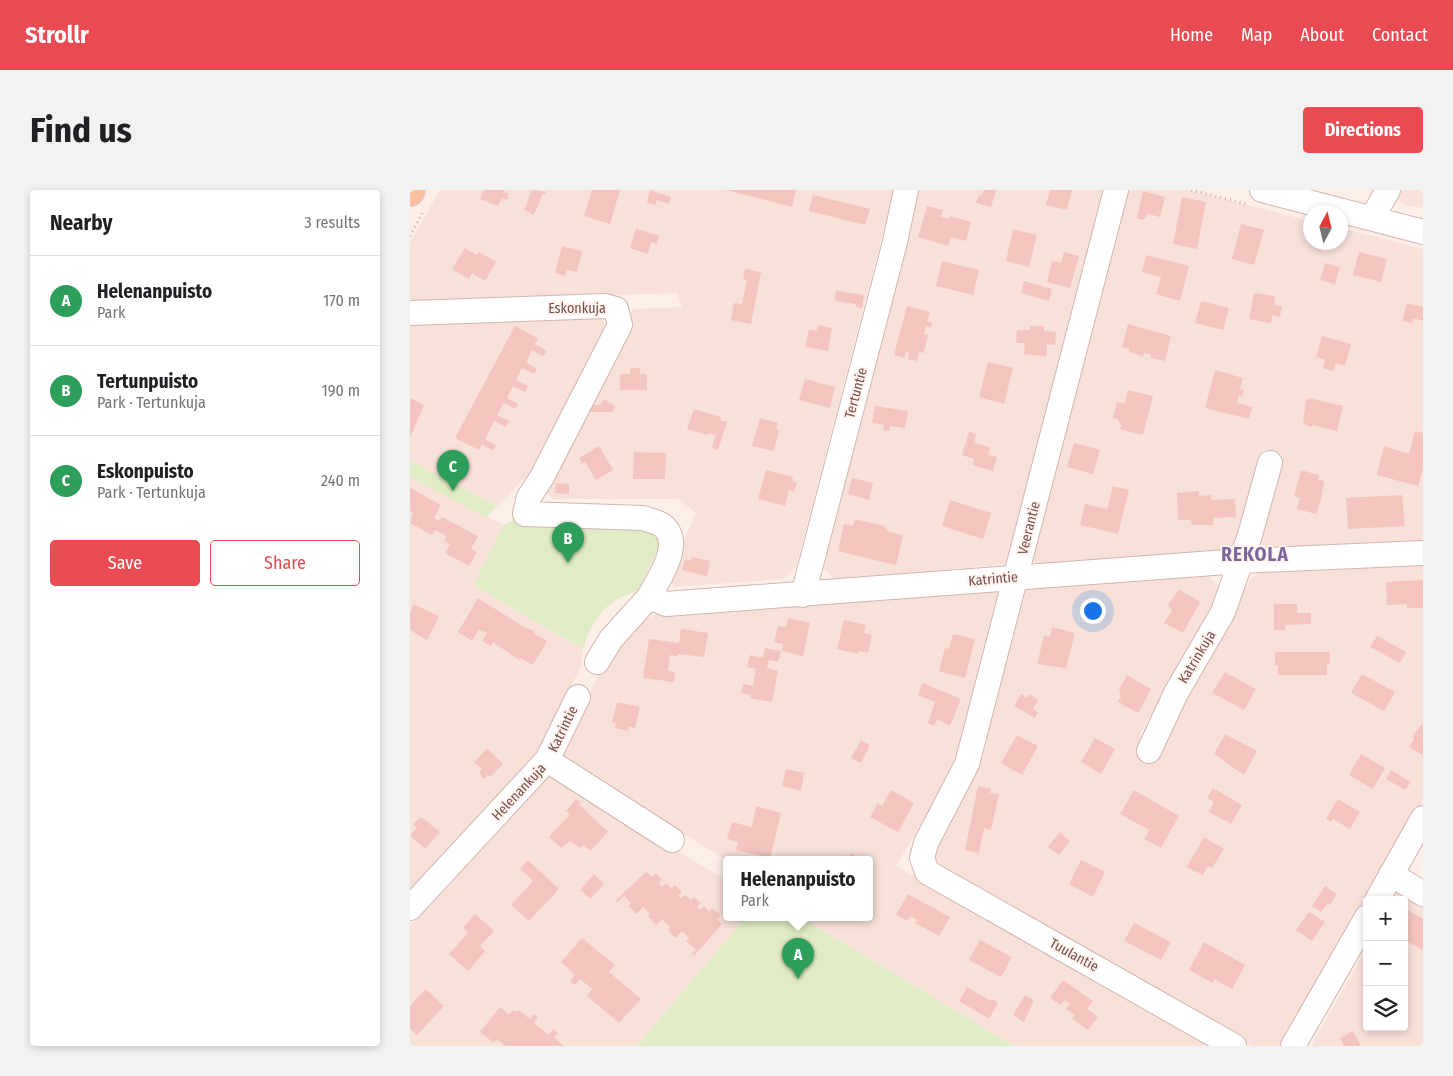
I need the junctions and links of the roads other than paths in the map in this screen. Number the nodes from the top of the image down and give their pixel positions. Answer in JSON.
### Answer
{"nodes":[{"id":1,"x":906,"y":190,"type":"edge"},
{"id":2,"x":1116,"y":190,"type":"edge"},
{"id":3,"x":1262,"y":190,"type":"edge"},
{"id":4,"x":1388,"y":190,"type":"edge"},
{"id":5,"x":1372,"y":218,"type":"junction"},
{"id":6,"x":1423,"y":232,"type":"edge"},
{"id":7,"x":410,"y":313,"type":"edge"},
{"id":8,"x":1270,"y":463,"type":"dead end"},
{"id":9,"x":1423,"y":553,"type":"edge"},
{"id":10,"x":1240,"y":561,"type":"junction"},
{"id":11,"x":1016,"y":577,"type":"junction"},
{"id":12,"x":803,"y":595,"type":"junction"},
{"id":13,"x":649,"y":597,"type":"junction"},
{"id":14,"x":597,"y":662,"type":"dead end"},
{"id":15,"x":578,"y":697,"type":"dead end"},
{"id":16,"x":1149,"y":751,"type":"dead end"},
{"id":17,"x":547,"y":760,"type":"junction"},
{"id":18,"x":1423,"y":818,"type":"edge"},
{"id":19,"x":672,"y":840,"type":"dead end"},
{"id":20,"x":922,"y":858,"type":"joint"},
{"id":21,"x":1391,"y":874,"type":"junction"},
{"id":22,"x":1423,"y":894,"type":"edge"},
{"id":23,"x":1379,"y":896,"type":"edge"},
{"id":24,"x":410,"y":908,"type":"edge"},
{"id":25,"x":1363,"y":924,"type":"edge"},
{"id":26,"x":1234,"y":1046,"type":"edge"},
{"id":27,"x":1293,"y":1046,"type":"edge"}],
"edges":[{"from":1,"to":12,"type":"street","name":"Tertuntie"},
{"from":2,"to":11,"type":"street","name":"Veerantie"},
{"from":3,"to":5,"type":"street"},
{"from":4,"to":5,"type":"street"},
{"from":5,"to":6,"type":"street"},
{"from":7,"to":13,"type":"street","name":"Eskonkuja"},
{"from":8,"to":10,"type":"street","name":"Katrinkuja"},
{"from":9,"to":10,"type":"street","name":"Katrintie"},
{"from":10,"to":11,"type":"street","name":"Katrintie"},
{"from":10,"to":16,"type":"street","name":"Katrinkuja"},
{"from":11,"to":12,"type":"street","name":"Katrintie"},
{"from":11,"to":20,"type":"street","name":"Veerantie"},
{"from":12,"to":13,"type":"street","name":"Katrintie"},
{"from":13,"to":14,"type":"street"},
{"from":15,"to":17,"type":"street","name":"Katrintie"},
{"from":17,"to":19,"type":"street","name":"Helenankuja"},
{"from":17,"to":24,"type":"street","name":"Helenankuja"},
{"from":18,"to":21,"type":"street"},
{"from":20,"to":26,"type":"street","name":"Tuulantie"},
{"from":21,"to":22,"type":"street"},
{"from":21,"to":23,"type":"street"},
{"from":25,"to":27,"type":"street"}]}
